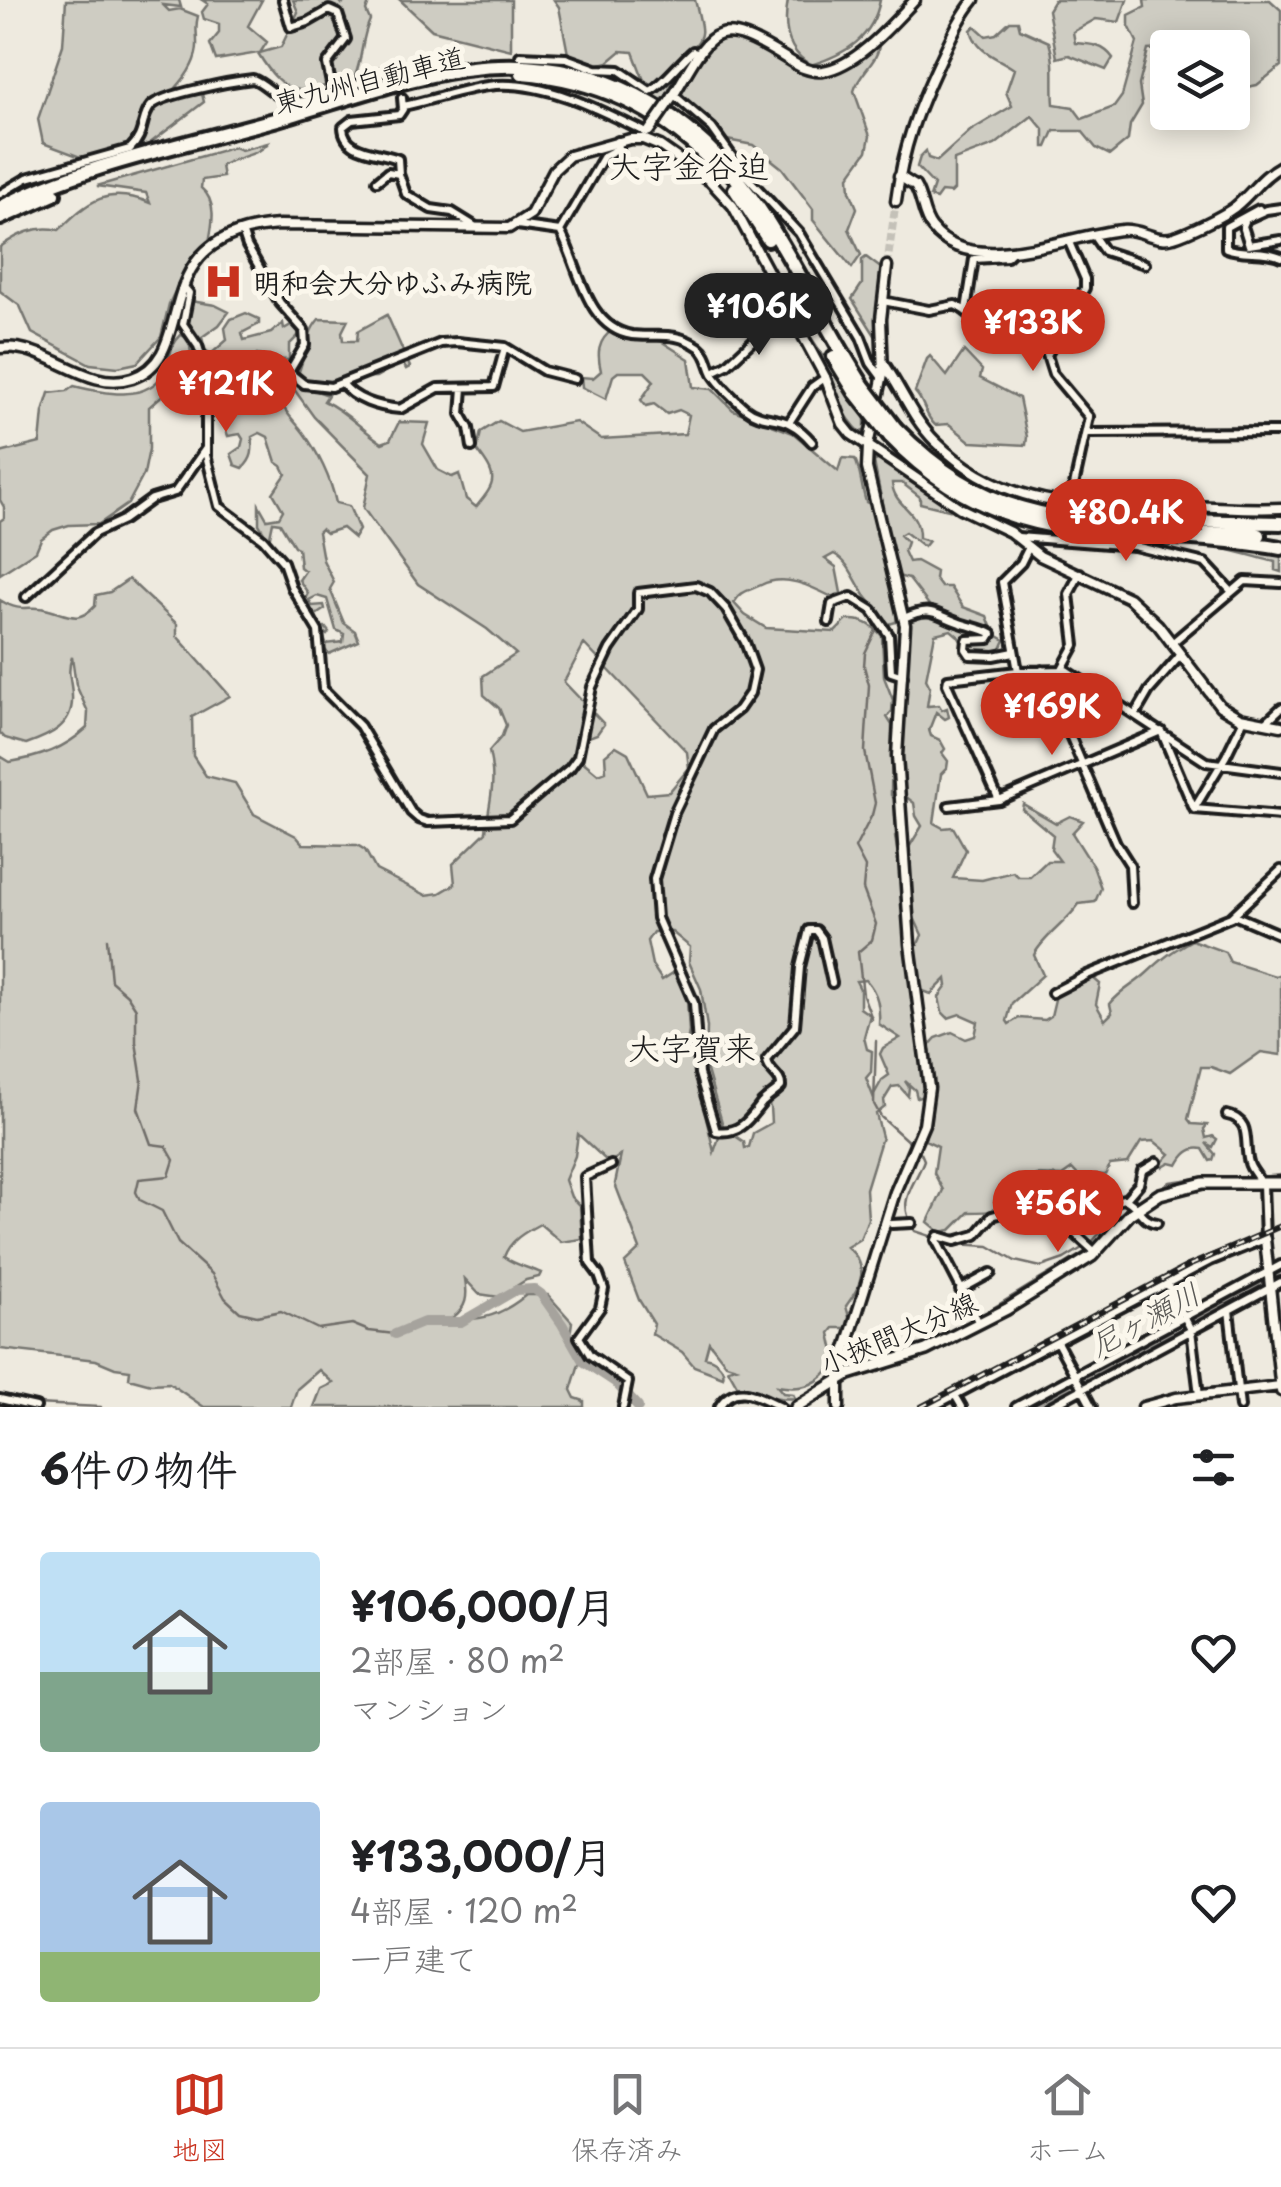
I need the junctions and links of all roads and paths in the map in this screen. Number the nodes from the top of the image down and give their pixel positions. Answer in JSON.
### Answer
{"nodes":[{"id":1,"x":282,"y":0,"type":"edge"},
{"id":2,"x":915,"y":0,"type":"edge"},
{"id":3,"x":974,"y":0,"type":"edge"},
{"id":4,"x":700,"y":53,"type":"junction"},
{"id":5,"x":520,"y":56,"type":"dead end"},
{"id":6,"x":397,"y":79,"type":"dead end"},
{"id":7,"x":333,"y":93,"type":"junction"},
{"id":8,"x":673,"y":97,"type":"junction"},
{"id":9,"x":646,"y":134,"type":"junction"},
{"id":10,"x":618,"y":142,"type":"junction"},
{"id":11,"x":1281,"y":166,"type":"edge"},
{"id":12,"x":398,"y":174,"type":"junction"},
{"id":13,"x":899,"y":176,"type":"junction"},
{"id":14,"x":377,"y":181,"type":"dead end"},
{"id":15,"x":0,"y":194,"type":"edge"},
{"id":16,"x":896,"y":201,"type":"tunnel mouth"},
{"id":17,"x":0,"y":208,"type":"edge"},
{"id":18,"x":1281,"y":208,"type":"edge"},
{"id":19,"x":1259,"y":209,"type":"dead end"},
{"id":20,"x":0,"y":218,"type":"edge"},
{"id":21,"x":515,"y":226,"type":"junction"},
{"id":22,"x":241,"y":230,"type":"junction"},
{"id":23,"x":560,"y":231,"type":"junction"},
{"id":24,"x":1093,"y":234,"type":"junction"},
{"id":25,"x":1068,"y":238,"type":"junction"},
{"id":26,"x":1281,"y":240,"type":"edge"},
{"id":27,"x":1266,"y":244,"type":"junction"},
{"id":28,"x":1012,"y":252,"type":"junction"},
{"id":29,"x":1281,"y":254,"type":"edge"},
{"id":30,"x":1145,"y":264,"type":"dead end"},
{"id":31,"x":887,"y":266,"type":"tunnel mouth"},
{"id":32,"x":183,"y":286,"type":"junction"},
{"id":33,"x":883,"y":301,"type":"junction"},
{"id":34,"x":966,"y":310,"type":"junction"},
{"id":35,"x":796,"y":322,"type":"junction"},
{"id":36,"x":1007,"y":335,"type":"dead end"},
{"id":37,"x":505,"y":347,"type":"junction"},
{"id":38,"x":0,"y":348,"type":"edge"},
{"id":39,"x":883,"y":363,"type":"junction"},
{"id":40,"x":206,"y":370,"type":"junction"},
{"id":41,"x":290,"y":372,"type":"junction"},
{"id":42,"x":712,"y":372,"type":"junction"},
{"id":43,"x":826,"y":377,"type":"junction"},
{"id":44,"x":575,"y":379,"type":"dead end"},
{"id":45,"x":882,"y":382,"type":"junction"},
{"id":46,"x":342,"y":383,"type":"junction"},
{"id":47,"x":463,"y":388,"type":"junction"},
{"id":48,"x":860,"y":390,"type":"junction"},
{"id":49,"x":904,"y":397,"type":"junction"},
{"id":50,"x":790,"y":421,"type":"junction"},
{"id":51,"x":892,"y":432,"type":"junction"},
{"id":52,"x":1088,"y":432,"type":"junction"},
{"id":53,"x":1281,"y":432,"type":"edge"},
{"id":54,"x":812,"y":442,"type":"dead end"},
{"id":55,"x":868,"y":446,"type":"junction"},
{"id":56,"x":472,"y":447,"type":"dead end"},
{"id":57,"x":207,"y":448,"type":"junction"},
{"id":58,"x":1070,"y":504,"type":"junction"},
{"id":59,"x":1281,"y":508,"type":"edge"},
{"id":60,"x":1094,"y":523,"type":"junction"},
{"id":61,"x":1281,"y":523,"type":"edge"},
{"id":62,"x":1018,"y":537,"type":"junction"},
{"id":63,"x":1281,"y":539,"type":"edge"},
{"id":64,"x":1029,"y":547,"type":"junction"},
{"id":65,"x":1281,"y":548,"type":"edge"},
{"id":66,"x":1080,"y":572,"type":"junction"},
{"id":67,"x":1281,"y":583,"type":"edge"},
{"id":68,"x":1232,"y":592,"type":"junction"},
{"id":69,"x":26,"y":596,"type":"dead end"},
{"id":70,"x":904,"y":618,"type":"junction"},
{"id":71,"x":829,"y":622,"type":"dead end"},
{"id":72,"x":1171,"y":644,"type":"junction"},
{"id":73,"x":1014,"y":652,"type":"junction"},
{"id":74,"x":1179,"y":657,"type":"junction"},
{"id":75,"x":1042,"y":670,"type":"junction"},
{"id":76,"x":1062,"y":670,"type":"junction"},
{"id":77,"x":1018,"y":671,"type":"junction"},
{"id":78,"x":902,"y":676,"type":"junction"},
{"id":79,"x":1281,"y":708,"type":"edge"},
{"id":80,"x":1135,"y":715,"type":"junction"},
{"id":81,"x":1244,"y":719,"type":"junction"},
{"id":82,"x":1266,"y":723,"type":"junction"},
{"id":83,"x":1281,"y":726,"type":"edge"},
{"id":84,"x":1161,"y":731,"type":"junction"},
{"id":85,"x":1082,"y":765,"type":"junction"},
{"id":86,"x":1220,"y":765,"type":"junction"},
{"id":87,"x":1281,"y":772,"type":"edge"},
{"id":88,"x":1000,"y":800,"type":"junction"},
{"id":89,"x":950,"y":806,"type":"dead end"},
{"id":90,"x":1194,"y":809,"type":"junction"},
{"id":91,"x":1281,"y":816,"type":"edge"},
{"id":92,"x":1281,"y":870,"type":"edge"},
{"id":93,"x":1132,"y":903,"type":"dead end"},
{"id":94,"x":1234,"y":915,"type":"junction"},
{"id":95,"x":1281,"y":935,"type":"edge"},
{"id":96,"x":832,"y":983,"type":"dead end"},
{"id":97,"x":1052,"y":993,"type":"dead end"},
{"id":98,"x":1228,"y":1116,"type":"dead end"},
{"id":99,"x":1157,"y":1162,"type":"dead end"},
{"id":100,"x":611,"y":1166,"type":"dead end"},
{"id":101,"x":1281,"y":1183,"type":"edge"},
{"id":102,"x":1261,"y":1184,"type":"junction"},
{"id":103,"x":1132,"y":1204,"type":"junction"},
{"id":104,"x":912,"y":1223,"type":"dead end"},
{"id":105,"x":1157,"y":1223,"type":"dead end"},
{"id":106,"x":892,"y":1224,"type":"dead end"},
{"id":107,"x":1071,"y":1230,"type":"dead end"},
{"id":108,"x":1264,"y":1239,"type":"junction"},
{"id":109,"x":1092,"y":1248,"type":"junction"},
{"id":110,"x":1281,"y":1266,"type":"edge"},
{"id":111,"x":992,"y":1274,"type":"dead end"},
{"id":112,"x":1269,"y":1280,"type":"junction"},
{"id":113,"x":1281,"y":1282,"type":"edge"},
{"id":114,"x":1167,"y":1283,"type":"junction"},
{"id":115,"x":960,"y":1290,"type":"junction"},
{"id":116,"x":1229,"y":1310,"type":"junction"},
{"id":117,"x":1185,"y":1317,"type":"junction"},
{"id":118,"x":979,"y":1323,"type":"junction"},
{"id":119,"x":1191,"y":1330,"type":"junction"},
{"id":120,"x":1056,"y":1342,"type":"junction"},
{"id":121,"x":1075,"y":1376,"type":"junction"},
{"id":122,"x":839,"y":1379,"type":"junction"},
{"id":123,"x":1281,"y":1388,"type":"edge"},
{"id":124,"x":1082,"y":1389,"type":"junction"},
{"id":125,"x":1238,"y":1390,"type":"junction"},
{"id":126,"x":955,"y":1395,"type":"junction"},
{"id":127,"x":1199,"y":1395,"type":"junction"},
{"id":128,"x":0,"y":1399,"type":"edge"},
{"id":129,"x":36,"y":1407,"type":"edge"},
{"id":130,"x":623,"y":1407,"type":"edge"},
{"id":131,"x":720,"y":1407,"type":"edge"},
{"id":132,"x":781,"y":1407,"type":"edge"},
{"id":133,"x":796,"y":1407,"type":"edge"},
{"id":134,"x":839,"y":1407,"type":"edge"},
{"id":135,"x":932,"y":1407,"type":"edge"},
{"id":136,"x":962,"y":1407,"type":"edge"},
{"id":137,"x":1016,"y":1407,"type":"edge"},
{"id":138,"x":1049,"y":1407,"type":"edge"},
{"id":139,"x":1092,"y":1407,"type":"edge"},
{"id":140,"x":1143,"y":1407,"type":"edge"},
{"id":141,"x":1240,"y":1407,"type":"edge"}],
"edges":[{"from":1,"to":7,"type":"street"},
{"from":2,"to":4,"type":"street"},
{"from":3,"to":13,"type":"street"},
{"from":4,"to":5,"type":"street"},
{"from":4,"to":8,"type":"street"},
{"from":6,"to":7,"type":"street"},
{"from":7,"to":15,"type":"street"},
{"from":8,"to":9,"type":"street","bridge":true},
{"from":8,"to":45,"type":"street"},
{"from":9,"to":10,"type":"street"},
{"from":9,"to":12,"type":"street"},
{"from":9,"to":35,"type":"street"},
{"from":10,"to":21,"type":"street"},
{"from":10,"to":23,"type":"street"},
{"from":11,"to":24,"type":"street"},
{"from":12,"to":14,"type":"street"},
{"from":12,"to":21,"type":"street"},
{"from":13,"to":16,"type":"street"},
{"from":13,"to":28,"type":"street"},
{"from":17,"to":48,"type":"highway","name":"東九州自動車道"},
{"from":18,"to":27,"type":"street"},
{"from":19,"to":29,"type":"street"},
{"from":20,"to":48,"type":"highway","name":"東九州自動車道"},
{"from":21,"to":22,"type":"street"},
{"from":21,"to":23,"type":"street"},
{"from":22,"to":32,"type":"street"},
{"from":22,"to":41,"type":"street"},
{"from":23,"to":42,"type":"street"},
{"from":24,"to":25,"type":"street"},
{"from":24,"to":30,"type":"street"},
{"from":25,"to":28,"type":"street"},
{"from":25,"to":52,"type":"street"},
{"from":26,"to":27,"type":"street"},
{"from":27,"to":29,"type":"street"},
{"from":28,"to":34,"type":"street"},
{"from":31,"to":33,"type":"street"},
{"from":32,"to":38,"type":"street"},
{"from":32,"to":40,"type":"street"},
{"from":33,"to":34,"type":"street"},
{"from":33,"to":39,"type":"street"},
{"from":34,"to":36,"type":"street"},
{"from":35,"to":42,"type":"street"},
{"from":35,"to":43,"type":"street"},
{"from":37,"to":44,"type":"street"},
{"from":37,"to":46,"type":"street"},
{"from":37,"to":47,"type":"street"},
{"from":39,"to":45,"type":"street"},
{"from":39,"to":49,"type":"street"},
{"from":40,"to":41,"type":"street"},
{"from":40,"to":57,"type":"street"},
{"from":41,"to":46,"type":"street"},
{"from":42,"to":50,"type":"street"},
{"from":43,"to":50,"type":"street"},
{"from":43,"to":55,"type":"street"},
{"from":45,"to":49,"type":"street"},
{"from":45,"to":55,"type":"street"},
{"from":46,"to":47,"type":"street"},
{"from":47,"to":56,"type":"street"},
{"from":48,"to":51,"type":"highway","name":"東九州自動車道","bridge":true},
{"from":49,"to":58,"type":"street"},
{"from":50,"to":54,"type":"street"},
{"from":51,"to":60,"type":"highway","name":"東九州自動車道"},
{"from":51,"to":65,"type":"highway","name":"東九州自動車道"},
{"from":52,"to":53,"type":"street"},
{"from":52,"to":58,"type":"street"},
{"from":55,"to":62,"type":"street"},
{"from":55,"to":70,"type":"street"},
{"from":57,"to":69,"type":"street"},
{"from":57,"to":96,"type":"street"},
{"from":58,"to":59,"type":"street"},
{"from":60,"to":61,"type":"highway"},
{"from":60,"to":63,"type":"highway","name":"東九州自動車道"},
{"from":62,"to":64,"type":"street"},
{"from":62,"to":68,"type":"street"},
{"from":64,"to":66,"type":"street"},
{"from":64,"to":73,"type":"street"},
{"from":66,"to":72,"type":"street"},
{"from":66,"to":76,"type":"street"},
{"from":67,"to":68,"type":"street"},
{"from":68,"to":72,"type":"street"},
{"from":70,"to":73,"type":"street"},
{"from":70,"to":78,"type":"street"},
{"from":71,"to":78,"type":"street"},
{"from":72,"to":74,"type":"street"},
{"from":73,"to":77,"type":"street"},
{"from":74,"to":80,"type":"street"},
{"from":74,"to":81,"type":"street"},
{"from":75,"to":76,"type":"street"},
{"from":75,"to":77,"type":"street"},
{"from":75,"to":85,"type":"street"},
{"from":76,"to":80,"type":"street"},
{"from":77,"to":88,"type":"street"},
{"from":78,"to":122,"type":"street"},
{"from":79,"to":82,"type":"street"},
{"from":80,"to":84,"type":"street"},
{"from":81,"to":82,"type":"street"},
{"from":81,"to":86,"type":"street"},
{"from":82,"to":83,"type":"street"},
{"from":84,"to":85,"type":"street"},
{"from":84,"to":86,"type":"street"},
{"from":84,"to":90,"type":"street"},
{"from":85,"to":88,"type":"street"},
{"from":85,"to":93,"type":"street"},
{"from":86,"to":87,"type":"street"},
{"from":86,"to":90,"type":"street"},
{"from":88,"to":89,"type":"street"},
{"from":90,"to":91,"type":"street"},
{"from":92,"to":94,"type":"street"},
{"from":94,"to":95,"type":"street"},
{"from":94,"to":97,"type":"street"},
{"from":98,"to":102,"type":"street"},
{"from":99,"to":103,"type":"street"},
{"from":100,"to":130,"type":"street"},
{"from":101,"to":102,"type":"main road","name":"小挾間大分線"},
{"from":102,"to":103,"type":"main road","name":"小挾間大分線"},
{"from":102,"to":108,"type":"street"},
{"from":103,"to":105,"type":"street"},
{"from":103,"to":109,"type":"main road","name":"小挾間大分線"},
{"from":103,"to":115,"type":"street"},
{"from":104,"to":106,"type":"street"},
{"from":107,"to":109,"type":"street"},
{"from":108,"to":112,"type":"street"},
{"from":108,"to":114,"type":"street"},
{"from":109,"to":118,"type":"main road","name":"小挾間大分線"},
{"from":110,"to":112,"type":"street"},
{"from":111,"to":115,"type":"street"},
{"from":112,"to":113,"type":"street"},
{"from":112,"to":116,"type":"street"},
{"from":112,"to":117,"type":"street"},
{"from":112,"to":123,"type":"street"},
{"from":114,"to":117,"type":"street"},
{"from":114,"to":120,"type":"street"},
{"from":115,"to":118,"type":"street"},
{"from":116,"to":119,"type":"street"},
{"from":116,"to":125,"type":"street"},
{"from":117,"to":119,"type":"street"},
{"from":117,"to":121,"type":"street"},
{"from":118,"to":122,"type":"main road","name":"小挾間大分線"},
{"from":119,"to":124,"type":"street"},
{"from":119,"to":127,"type":"street"},
{"from":120,"to":121,"type":"street"},
{"from":120,"to":126,"type":"street"},
{"from":121,"to":124,"type":"street"},
{"from":121,"to":137,"type":"street"},
{"from":122,"to":133,"type":"main road","name":"小挾間大分線"},
{"from":122,"to":134,"type":"street"},
{"from":123,"to":125,"type":"street"},
{"from":124,"to":138,"type":"street"},
{"from":124,"to":139,"type":"street"},
{"from":125,"to":127,"type":"street"},
{"from":125,"to":141,"type":"street"},
{"from":126,"to":135,"type":"street"},
{"from":126,"to":136,"type":"street"},
{"from":127,"to":140,"type":"street"},
{"from":128,"to":129,"type":"street"},
{"from":131,"to":132,"type":"street"}]}
